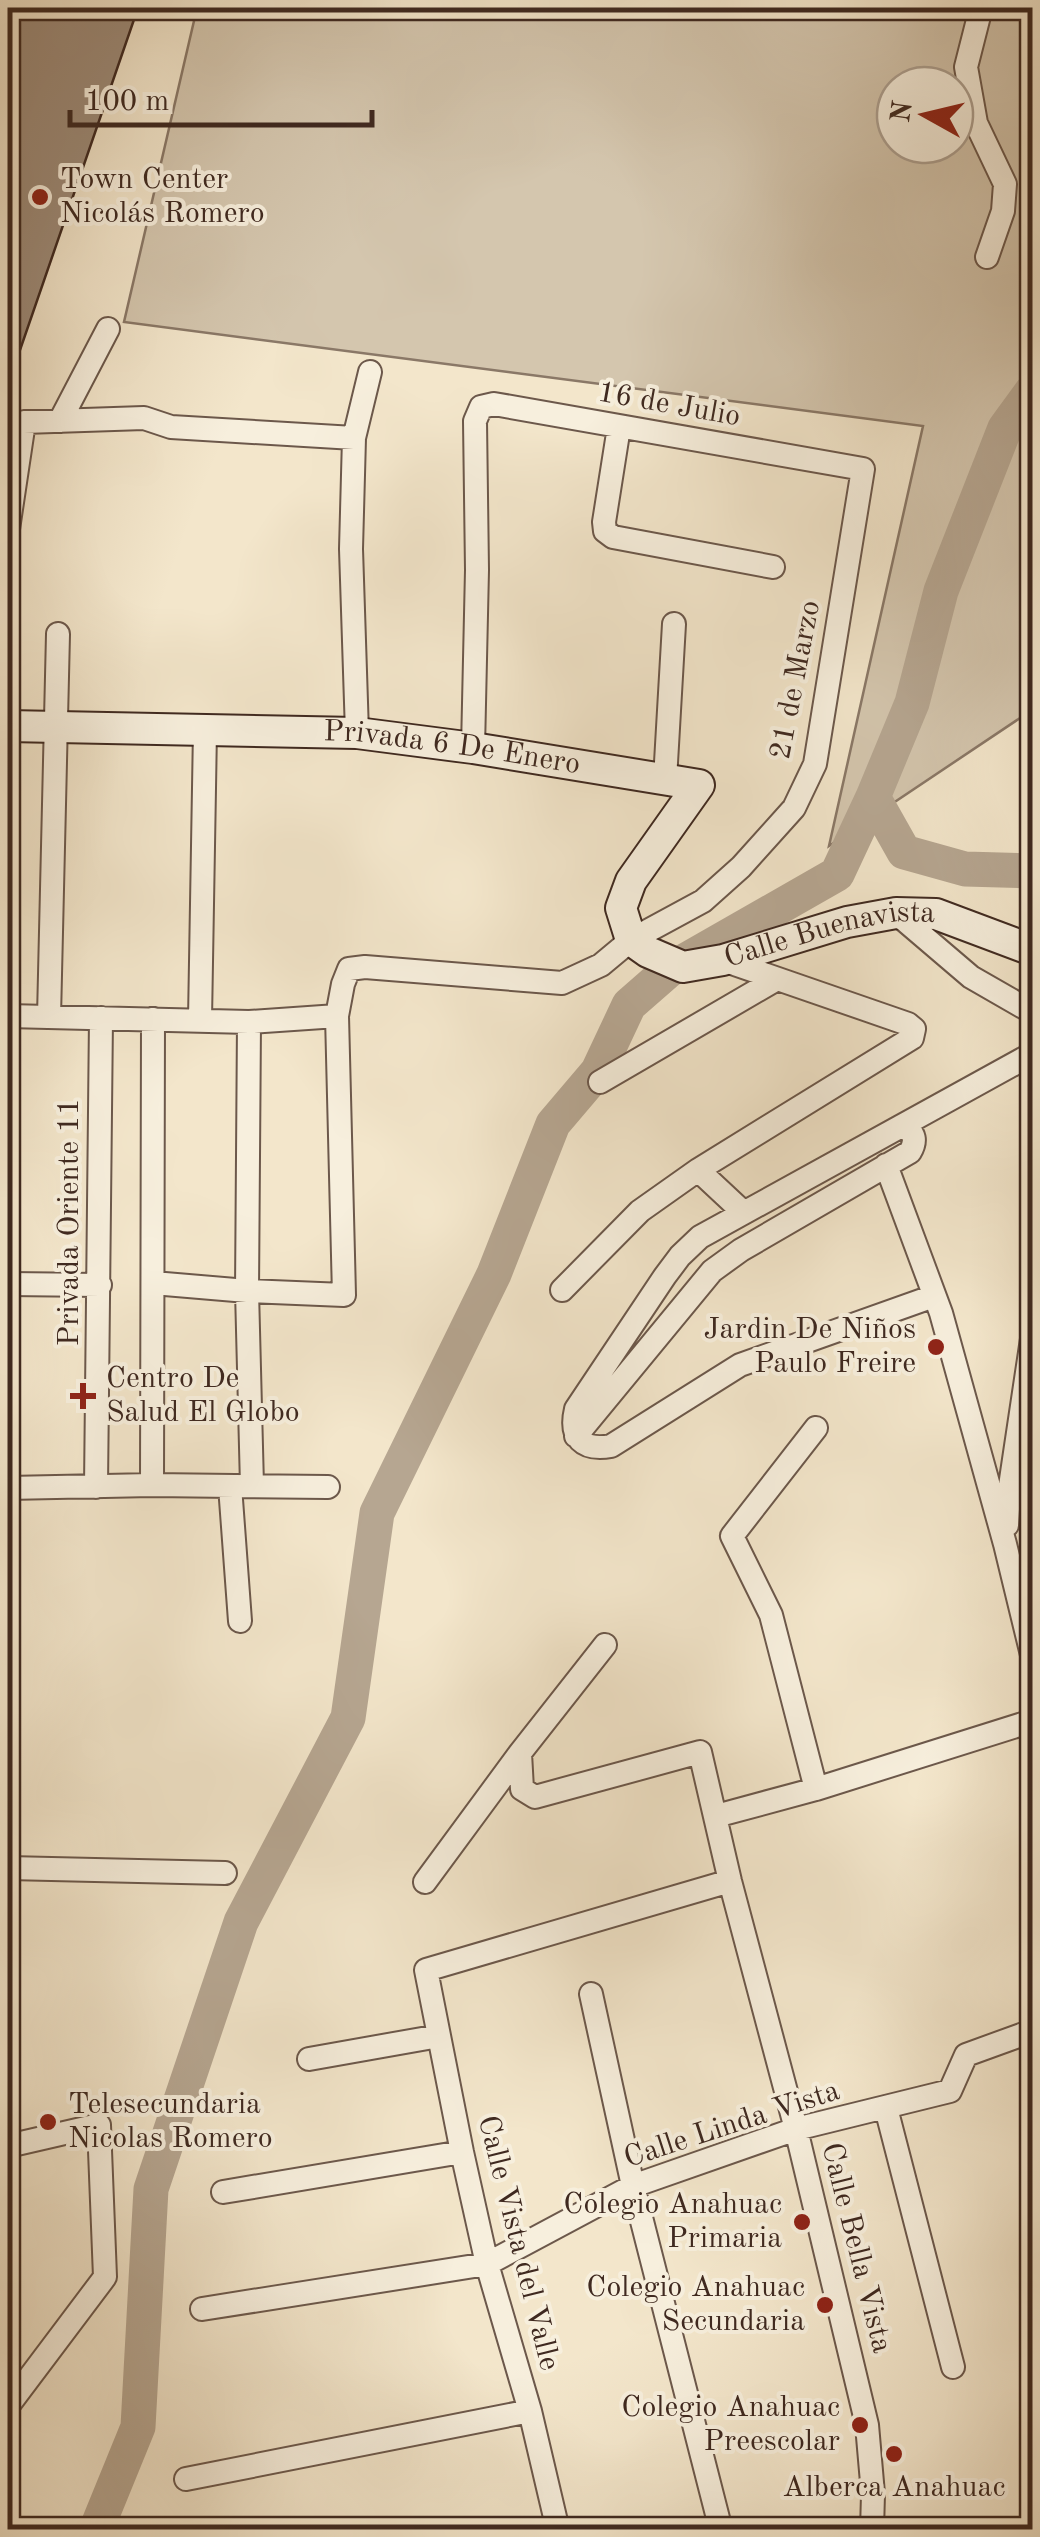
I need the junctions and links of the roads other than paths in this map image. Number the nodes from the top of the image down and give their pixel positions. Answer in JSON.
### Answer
{"nodes":[{"id":1,"x":982,"y":8,"type":"edge"},
{"id":2,"x":987,"y":257,"type":"dead end"},
{"id":3,"x":108,"y":329,"type":"dead end"},
{"id":4,"x":370,"y":372,"type":"dead end"},
{"id":5,"x":60,"y":420,"type":"junction"},
{"id":6,"x":619,"y":427,"type":"junction"},
{"id":7,"x":354,"y":438,"type":"junction"},
{"id":8,"x":863,"y":469,"type":"joint"},
{"id":9,"x":8,"y":529,"type":"edge"},
{"id":10,"x":773,"y":567,"type":"dead end"},
{"id":11,"x":674,"y":624,"type":"dead end"},
{"id":12,"x":58,"y":634,"type":"dead end"},
{"id":13,"x":8,"y":726,"type":"edge"},
{"id":14,"x":56,"y":727,"type":"junction"},
{"id":15,"x":205,"y":730,"type":"junction"},
{"id":16,"x":358,"y":733,"type":"junction"},
{"id":17,"x":473,"y":748,"type":"junction"},
{"id":18,"x":666,"y":780,"type":"junction"},
{"id":19,"x":896,"y":913,"type":"junction"},
{"id":20,"x":642,"y":947,"type":"junction"},
{"id":21,"x":1032,"y":950,"type":"edge"},
{"id":22,"x":723,"y":960,"type":"junction"},
{"id":23,"x":776,"y":979,"type":"junction"},
{"id":24,"x":1032,"y":1012,"type":"edge"},
{"id":25,"x":8,"y":1016,"type":"edge"},
{"id":26,"x":337,"y":1016,"type":"junction"},
{"id":27,"x":50,"y":1017,"type":"junction"},
{"id":28,"x":101,"y":1018,"type":"junction"},
{"id":29,"x":152,"y":1020,"type":"junction"},
{"id":30,"x":200,"y":1020,"type":"junction"},
{"id":31,"x":250,"y":1022,"type":"junction"},
{"id":32,"x":1032,"y":1054,"type":"edge"},
{"id":33,"x":600,"y":1082,"type":"dead end"},
{"id":34,"x":906,"y":1124,"type":"junction"},
{"id":35,"x":886,"y":1165,"type":"junction"},
{"id":36,"x":698,"y":1170,"type":"junction"},
{"id":37,"x":743,"y":1212,"type":"junction"},
{"id":38,"x":8,"y":1284,"type":"edge"},
{"id":39,"x":152,"y":1284,"type":"junction"},
{"id":40,"x":100,"y":1285,"type":"junction"},
{"id":41,"x":562,"y":1290,"type":"dead end"},
{"id":42,"x":247,"y":1291,"type":"junction"},
{"id":43,"x":938,"y":1304,"type":"junction"},
{"id":44,"x":1032,"y":1340,"type":"edge"},
{"id":45,"x":816,"y":1428,"type":"dead end"},
{"id":46,"x":576,"y":1436,"type":"junction"},
{"id":47,"x":152,"y":1485,"type":"junction"},
{"id":48,"x":241,"y":1486,"type":"junction"},
{"id":49,"x":96,"y":1487,"type":"junction"},
{"id":50,"x":328,"y":1487,"type":"dead end"},
{"id":51,"x":8,"y":1488,"type":"edge"},
{"id":52,"x":1006,"y":1544,"type":"junction"},
{"id":53,"x":240,"y":1621,"type":"dead end"},
{"id":54,"x":605,"y":1645,"type":"dead end"},
{"id":55,"x":1032,"y":1655,"type":"edge"},
{"id":56,"x":1032,"y":1720,"type":"edge"},
{"id":57,"x":520,"y":1754,"type":"junction"},
{"id":58,"x":816,"y":1788,"type":"junction"},
{"id":59,"x":716,"y":1816,"type":"junction"},
{"id":60,"x":8,"y":1868,"type":"edge"},
{"id":61,"x":225,"y":1873,"type":"dead end"},
{"id":62,"x":730,"y":1881,"type":"junction"},
{"id":63,"x":425,"y":1882,"type":"dead end"},
{"id":64,"x":591,"y":1994,"type":"dead end"},
{"id":65,"x":1032,"y":2032,"type":"edge"},
{"id":66,"x":439,"y":2036,"type":"junction"},
{"id":67,"x":310,"y":2059,"type":"dead end"},
{"id":68,"x":886,"y":2108,"type":"junction"},
{"id":69,"x":796,"y":2129,"type":"junction"},
{"id":70,"x":8,"y":2146,"type":"edge"},
{"id":71,"x":462,"y":2152,"type":"junction"},
{"id":72,"x":634,"y":2186,"type":"junction"},
{"id":73,"x":222,"y":2192,"type":"dead end"},
{"id":74,"x":487,"y":2264,"type":"junction"},
{"id":75,"x":202,"y":2310,"type":"dead end"},
{"id":76,"x":953,"y":2367,"type":"dead end"},
{"id":77,"x":8,"y":2406,"type":"edge"},
{"id":78,"x":530,"y":2411,"type":"junction"},
{"id":79,"x":186,"y":2478,"type":"dead end"},
{"id":80,"x":558,"y":2530,"type":"edge"},
{"id":81,"x":722,"y":2530,"type":"edge"},
{"id":82,"x":872,"y":2530,"type":"edge"}],
"edges":[{"from":1,"to":2,"type":"street"},
{"from":3,"to":5,"type":"street"},
{"from":4,"to":7,"type":"street"},
{"from":5,"to":7,"type":"street"},
{"from":5,"to":9,"type":"street"},
{"from":6,"to":8,"type":"street","name":"16 de Julio"},
{"from":6,"to":10,"type":"street"},
{"from":6,"to":17,"type":"street","name":"16 de Julio"},
{"from":7,"to":16,"type":"street"},
{"from":8,"to":20,"type":"street","name":"21 de Marzo"},
{"from":11,"to":18,"type":"street"},
{"from":12,"to":14,"type":"street"},
{"from":13,"to":14,"type":"street","name":"Privada 6 De Enero"},
{"from":14,"to":15,"type":"street","name":"Privada 6 De Enero"},
{"from":14,"to":27,"type":"street"},
{"from":15,"to":16,"type":"street","name":"Privada 6 De Enero"},
{"from":15,"to":30,"type":"street"},
{"from":16,"to":17,"type":"street","name":"Privada 6 De Enero"},
{"from":17,"to":18,"type":"street","name":"Privada 6 De Enero"},
{"from":18,"to":20,"type":"street","name":"Privada 6 De Enero"},
{"from":19,"to":21,"type":"street","name":"Calle Buenavista"},
{"from":19,"to":22,"type":"street","name":"Calle Buenavista"},
{"from":19,"to":24,"type":"street"},
{"from":20,"to":22,"type":"street","name":"Calle Buenavista"},
{"from":20,"to":26,"type":"street","name":"21 de Marzo"},
{"from":22,"to":23,"type":"street"},
{"from":23,"to":33,"type":"street"},
{"from":23,"to":36,"type":"street"},
{"from":25,"to":27,"type":"street"},
{"from":26,"to":31,"type":"street"},
{"from":26,"to":42,"type":"street"},
{"from":27,"to":28,"type":"street"},
{"from":28,"to":29,"type":"street"},
{"from":28,"to":40,"type":"street","name":"Privada Oriente 11"},
{"from":29,"to":30,"type":"street"},
{"from":29,"to":39,"type":"street"},
{"from":30,"to":31,"type":"street"},
{"from":31,"to":42,"type":"street"},
{"from":32,"to":34,"type":"street"},
{"from":34,"to":35,"type":"street"},
{"from":34,"to":37,"type":"street"},
{"from":35,"to":43,"type":"street"},
{"from":35,"to":46,"type":"street"},
{"from":36,"to":37,"type":"street"},
{"from":36,"to":41,"type":"street"},
{"from":37,"to":46,"type":"street"},
{"from":38,"to":40,"type":"street"},
{"from":39,"to":42,"type":"street"},
{"from":39,"to":47,"type":"street"},
{"from":40,"to":49,"type":"street","name":"Privada Oriente 11"},
{"from":42,"to":48,"type":"street"},
{"from":43,"to":46,"type":"street"},
{"from":43,"to":52,"type":"street"},
{"from":44,"to":52,"type":"street"},
{"from":45,"to":58,"type":"street"},
{"from":47,"to":48,"type":"street"},
{"from":47,"to":49,"type":"street"},
{"from":48,"to":50,"type":"street"},
{"from":48,"to":53,"type":"street"},
{"from":49,"to":51,"type":"street"},
{"from":52,"to":55,"type":"street"},
{"from":54,"to":57,"type":"street"},
{"from":56,"to":58,"type":"street"},
{"from":57,"to":59,"type":"street","name":"Calle Bella Vista"},
{"from":57,"to":63,"type":"street"},
{"from":58,"to":59,"type":"street"},
{"from":59,"to":62,"type":"street","name":"Calle Bella Vista"},
{"from":60,"to":61,"type":"street"},
{"from":62,"to":66,"type":"street","name":"Calle Vista del Valle"},
{"from":62,"to":69,"type":"street","name":"Calle Bella Vista"},
{"from":64,"to":72,"type":"street"},
{"from":65,"to":68,"type":"street","name":"Calle Linda Vista"},
{"from":66,"to":67,"type":"street"},
{"from":66,"to":71,"type":"street","name":"Calle Vista del Valle"},
{"from":68,"to":69,"type":"street","name":"Calle Linda Vista"},
{"from":68,"to":76,"type":"street"},
{"from":69,"to":72,"type":"street","name":"Calle Linda Vista"},
{"from":69,"to":82,"type":"street","name":"Calle Bella Vista"},
{"from":70,"to":77,"type":"street"},
{"from":71,"to":73,"type":"street"},
{"from":71,"to":74,"type":"street","name":"Calle Vista del Valle"},
{"from":72,"to":74,"type":"street","name":"Calle Linda Vista"},
{"from":72,"to":81,"type":"street"},
{"from":74,"to":75,"type":"street","name":"Calle Linda Vista"},
{"from":74,"to":78,"type":"street","name":"Calle Vista del Valle"},
{"from":78,"to":79,"type":"street"},
{"from":78,"to":80,"type":"street","name":"Calle Vista del Valle"}]}
